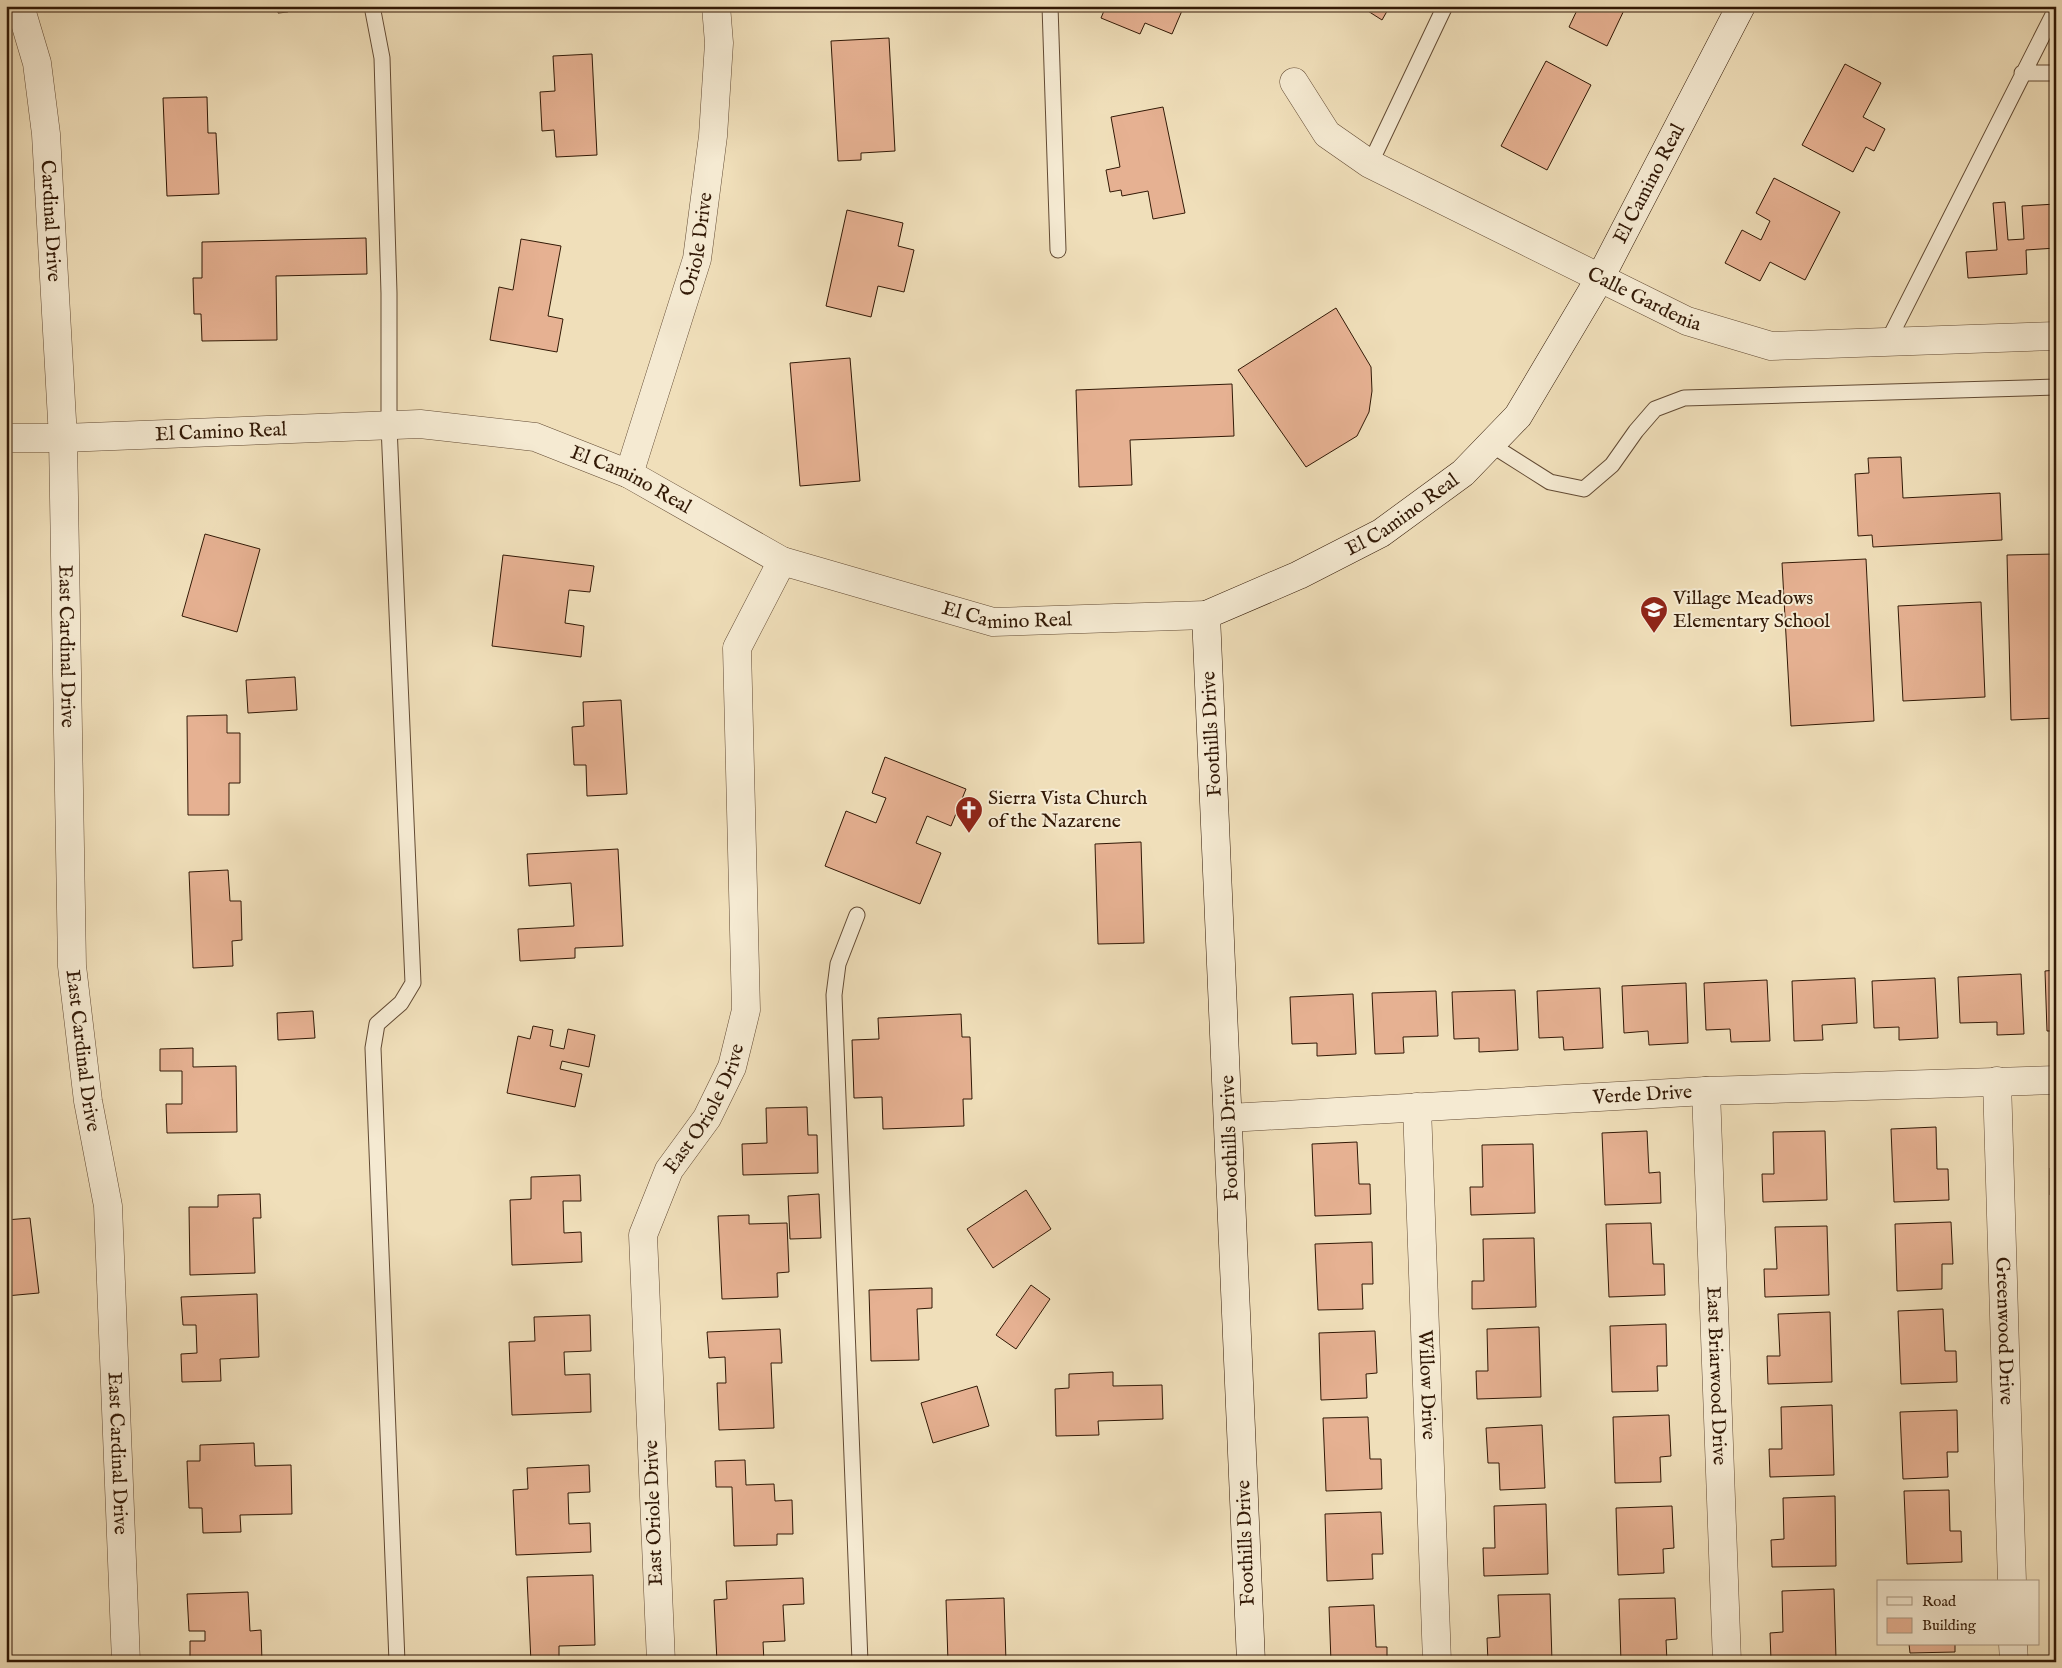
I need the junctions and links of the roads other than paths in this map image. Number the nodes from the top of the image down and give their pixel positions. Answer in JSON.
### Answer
{"nodes":[{"id":1,"x":20,"y":6,"type":"edge"},
{"id":2,"x":372,"y":6,"type":"edge"},
{"id":3,"x":716,"y":6,"type":"edge"},
{"id":4,"x":1050,"y":6,"type":"edge"},
{"id":5,"x":1445,"y":6,"type":"edge"},
{"id":6,"x":1741,"y":6,"type":"edge"},
{"id":7,"x":2056,"y":9,"type":"edge"},
{"id":8,"x":2056,"y":73,"type":"edge"},
{"id":9,"x":2022,"y":74,"type":"junction"},
{"id":10,"x":1294,"y":82,"type":"dead end"},
{"id":11,"x":1370,"y":164,"type":"junction"},
{"id":12,"x":1058,"y":250,"type":"dead end"},
{"id":13,"x":1600,"y":278,"type":"junction"},
{"id":14,"x":2056,"y":336,"type":"edge"},
{"id":15,"x":1887,"y":343,"type":"junction"},
{"id":16,"x":2056,"y":387,"type":"edge"},
{"id":17,"x":389,"y":426,"type":"junction"},
{"id":18,"x":6,"y":438,"type":"edge"},
{"id":19,"x":63,"y":438,"type":"junction"},
{"id":20,"x":1490,"y":444,"type":"junction"},
{"id":21,"x":629,"y":474,"type":"junction"},
{"id":22,"x":782,"y":561,"type":"junction"},
{"id":23,"x":1206,"y":615,"type":"junction"},
{"id":24,"x":857,"y":915,"type":"dead end"},
{"id":25,"x":2056,"y":1080,"type":"edge"},
{"id":26,"x":1997,"y":1081,"type":"junction"},
{"id":27,"x":1706,"y":1091,"type":"junction"},
{"id":28,"x":1417,"y":1106,"type":"junction"},
{"id":29,"x":1229,"y":1118,"type":"junction"},
{"id":30,"x":2012,"y":1580,"type":"edge"},
{"id":31,"x":2013,"y":1646,"type":"edge"},
{"id":32,"x":126,"y":1662,"type":"edge"},
{"id":33,"x":397,"y":1662,"type":"edge"},
{"id":34,"x":661,"y":1662,"type":"edge"},
{"id":35,"x":860,"y":1662,"type":"edge"},
{"id":36,"x":1251,"y":1662,"type":"edge"},
{"id":37,"x":1437,"y":1662,"type":"edge"},
{"id":38,"x":1726,"y":1662,"type":"edge"},
{"id":39,"x":2014,"y":1662,"type":"edge"}],
"edges":[{"from":1,"to":19,"type":"street","name":"Cardinal Drive"},
{"from":2,"to":17,"type":"lane"},
{"from":3,"to":21,"type":"street","name":"Oriole Drive"},
{"from":4,"to":12,"type":"lane"},
{"from":5,"to":11,"type":"lane"},
{"from":6,"to":13,"type":"street","name":"El Camino Real"},
{"from":7,"to":9,"type":"lane"},
{"from":8,"to":9,"type":"lane"},
{"from":9,"to":15,"type":"lane"},
{"from":10,"to":11,"type":"street","name":"Calle Gardenia"},
{"from":11,"to":13,"type":"street","name":"Calle Gardenia"},
{"from":13,"to":15,"type":"street","name":"Calle Gardenia"},
{"from":13,"to":20,"type":"street","name":"El Camino Real"},
{"from":14,"to":15,"type":"street","name":"Calle Gardenia"},
{"from":16,"to":20,"type":"lane"},
{"from":17,"to":19,"type":"street","name":"El Camino Real"},
{"from":17,"to":21,"type":"street","name":"El Camino Real"},
{"from":17,"to":33,"type":"lane"},
{"from":18,"to":19,"type":"street","name":"El Camino Real"},
{"from":19,"to":32,"type":"street","name":"East Cardinal Drive"},
{"from":20,"to":23,"type":"street","name":"El Camino Real"},
{"from":21,"to":22,"type":"street","name":"El Camino Real"},
{"from":22,"to":23,"type":"street","name":"El Camino Real"},
{"from":22,"to":34,"type":"street","name":"East Oriole Drive"},
{"from":23,"to":29,"type":"street","name":"Foothills Drive"},
{"from":24,"to":35,"type":"lane"},
{"from":25,"to":26,"type":"street","name":"Verde Drive"},
{"from":26,"to":27,"type":"street","name":"Verde Drive"},
{"from":26,"to":30,"type":"street","name":"Greenwood Drive"},
{"from":27,"to":28,"type":"street","name":"Verde Drive"},
{"from":27,"to":38,"type":"street","name":"East Briarwood Drive"},
{"from":28,"to":29,"type":"street","name":"Verde Drive"},
{"from":28,"to":37,"type":"street","name":"Willow Drive"},
{"from":29,"to":36,"type":"street","name":"Foothills Drive"},
{"from":31,"to":39,"type":"street"}]}
